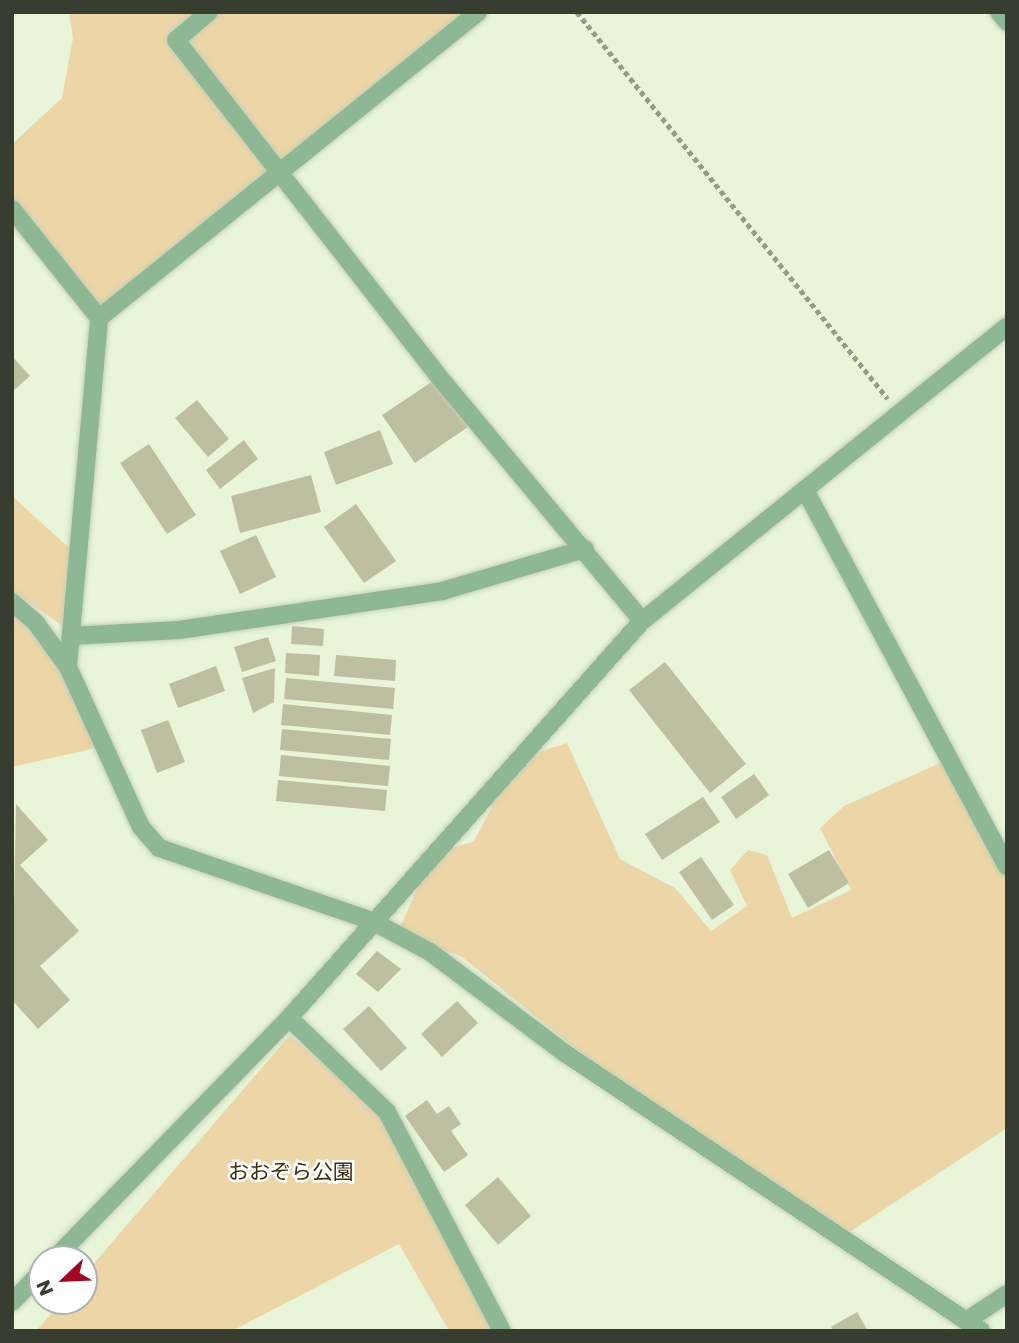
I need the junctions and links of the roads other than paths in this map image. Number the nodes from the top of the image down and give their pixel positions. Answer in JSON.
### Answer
{"nodes":[{"id":1,"x":209,"y":12,"type":"edge"},
{"id":2,"x":478,"y":12,"type":"edge"},
{"id":3,"x":999,"y":12,"type":"edge"},
{"id":4,"x":1007,"y":22,"type":"edge"},
{"id":5,"x":281,"y":171,"type":"junction"},
{"id":6,"x":12,"y":209,"type":"edge"},
{"id":7,"x":99,"y":318,"type":"junction"},
{"id":8,"x":1007,"y":327,"type":"edge"},
{"id":9,"x":804,"y":490,"type":"junction"},
{"id":10,"x":585,"y":549,"type":"junction"},
{"id":11,"x":12,"y":603,"type":"edge"},
{"id":12,"x":642,"y":621,"type":"junction"},
{"id":13,"x":71,"y":636,"type":"junction"},
{"id":14,"x":68,"y":667,"type":"junction"},
{"id":15,"x":1007,"y":866,"type":"edge"},
{"id":16,"x":372,"y":921,"type":"junction"},
{"id":17,"x":289,"y":1018,"type":"junction"},
{"id":18,"x":68,"y":1245,"type":"edge"},
{"id":19,"x":28,"y":1286,"type":"edge"},
{"id":20,"x":1007,"y":1294,"type":"edge"},
{"id":21,"x":12,"y":1302,"type":"edge"},
{"id":22,"x":974,"y":1328,"type":"edge"},
{"id":23,"x":502,"y":1331,"type":"edge"}],
"edges":[{"from":1,"to":5,"type":"street"},
{"from":2,"to":5,"type":"street"},
{"from":3,"to":4,"type":"street"},
{"from":5,"to":7,"type":"street"},
{"from":5,"to":10,"type":"street"},
{"from":6,"to":7,"type":"street"},
{"from":7,"to":13,"type":"street"},
{"from":8,"to":9,"type":"street"},
{"from":9,"to":12,"type":"street"},
{"from":9,"to":15,"type":"street"},
{"from":10,"to":12,"type":"street"},
{"from":10,"to":13,"type":"street"},
{"from":11,"to":14,"type":"street"},
{"from":12,"to":16,"type":"street"},
{"from":13,"to":14,"type":"street"},
{"from":14,"to":16,"type":"street"},
{"from":16,"to":17,"type":"street"},
{"from":16,"to":22,"type":"street"},
{"from":17,"to":18,"type":"street"},
{"from":17,"to":23,"type":"street"},
{"from":19,"to":21,"type":"street"},
{"from":20,"to":22,"type":"street"}]}
